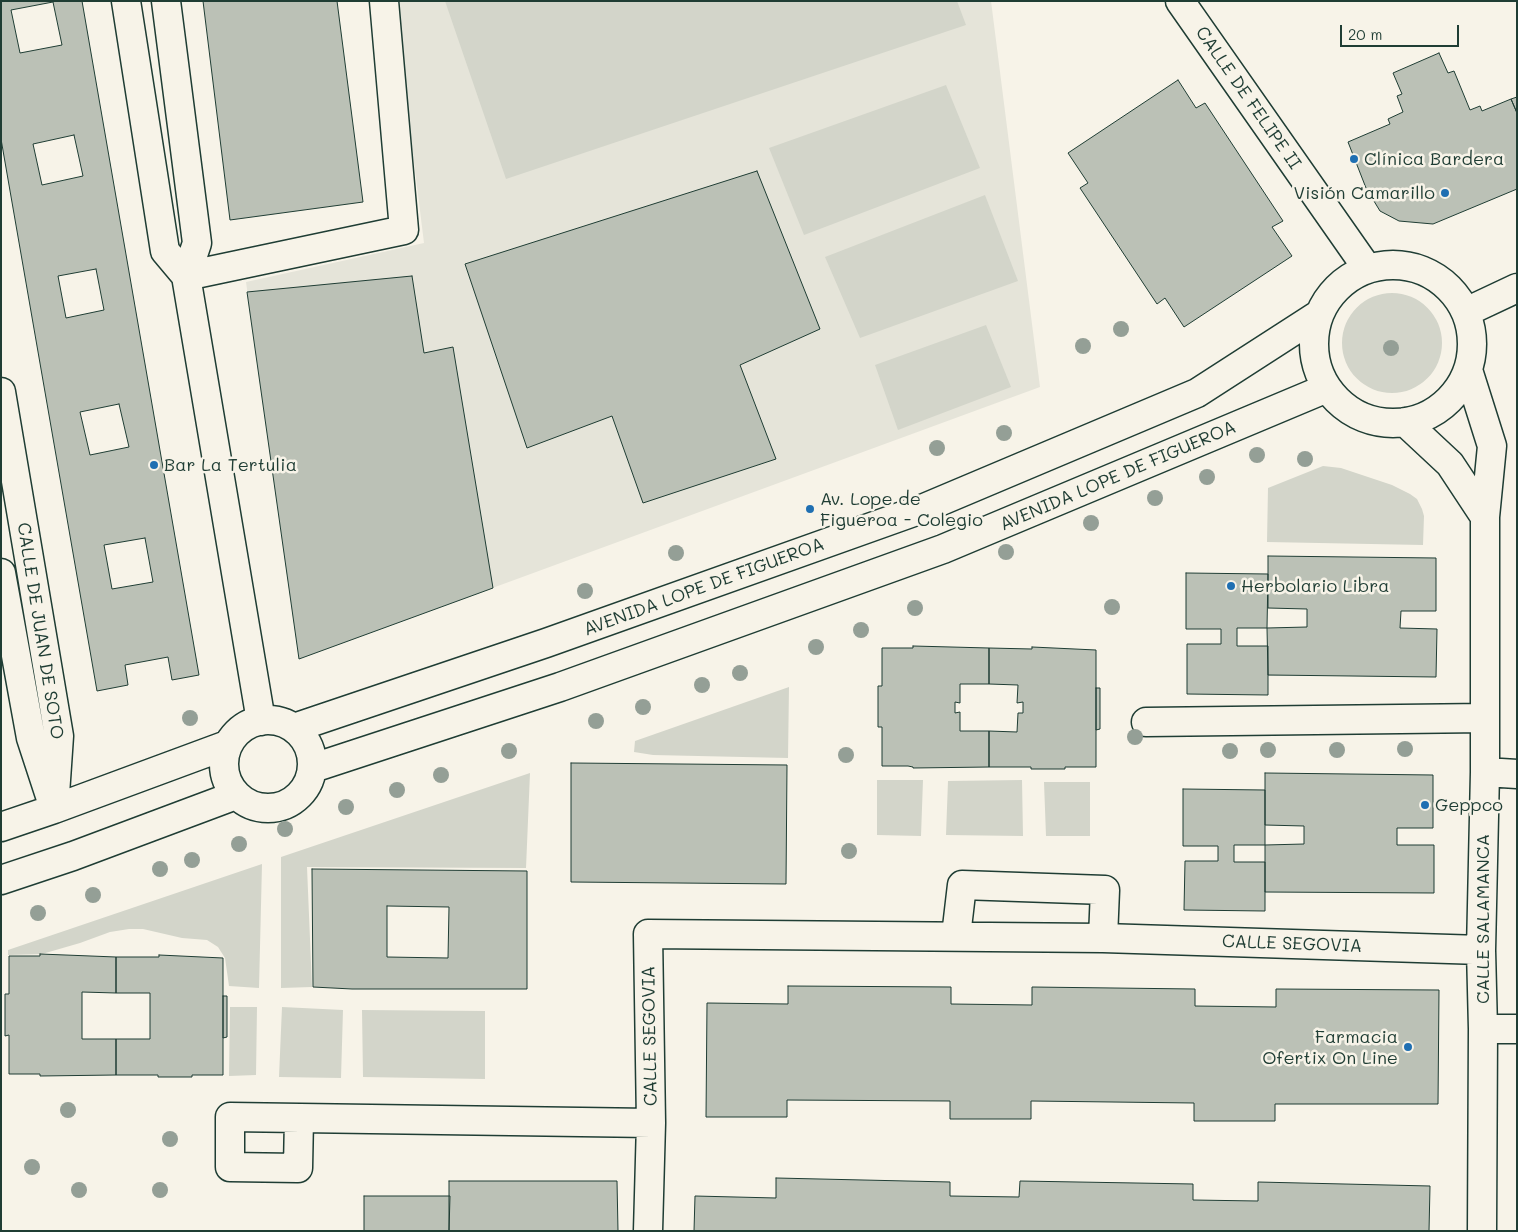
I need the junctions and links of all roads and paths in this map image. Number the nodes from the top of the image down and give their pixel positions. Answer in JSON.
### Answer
{"nodes":[{"id":1,"x":126,"y":1,"type":"edge"},
{"id":2,"x":166,"y":1,"type":"edge"},
{"id":3,"x":384,"y":1,"type":"edge"},
{"id":4,"x":1180,"y":1,"type":"edge"},
{"id":5,"x":1367,"y":268,"type":"junction"},
{"id":6,"x":186,"y":276,"type":"junction"},
{"id":7,"x":1517,"y":288,"type":"edge"},
{"id":8,"x":1466,"y":312,"type":"junction"},
{"id":9,"x":1318,"y":316,"type":"junction"},
{"id":10,"x":1468,"y":370,"type":"junction"},
{"id":11,"x":1327,"y":388,"type":"junction"},
{"id":12,"x":1,"y":392,"type":"edge"},
{"id":13,"x":1405,"y":422,"type":"junction"},
{"id":14,"x":1485,"y":517,"type":"junction"},
{"id":15,"x":1,"y":573,"type":"edge"},
{"id":16,"x":1485,"y":718,"type":"junction"},
{"id":17,"x":261,"y":721,"type":"junction"},
{"id":18,"x":1146,"y":722,"type":"dead end"},
{"id":19,"x":294,"y":728,"type":"junction"},
{"id":20,"x":227,"y":746,"type":"junction"},
{"id":21,"x":313,"y":768,"type":"junction"},
{"id":22,"x":1485,"y":772,"type":"junction"},
{"id":23,"x":1517,"y":774,"type":"edge"},
{"id":24,"x":236,"y":795,"type":"junction"},
{"id":25,"x":54,"y":809,"type":"junction"},
{"id":26,"x":1,"y":827,"type":"edge"},
{"id":27,"x":1,"y":880,"type":"edge"},
{"id":28,"x":956,"y":936,"type":"junction"},
{"id":29,"x":1103,"y":938,"type":"junction"},
{"id":30,"x":1481,"y":950,"type":"junction"},
{"id":31,"x":1517,"y":1028,"type":"edge"},
{"id":32,"x":1483,"y":1029,"type":"junction"},
{"id":33,"x":300,"y":1118,"type":"dead end"},
{"id":34,"x":651,"y":1123,"type":"junction"},
{"id":35,"x":648,"y":1231,"type":"edge"},
{"id":36,"x":1482,"y":1231,"type":"edge"}],
"edges":[{"from":1,"to":6,"type":"street"},
{"from":2,"to":6,"type":"street"},
{"from":3,"to":6,"type":"street"},
{"from":4,"to":5,"type":"street","name":"CALLE DE FELIPE II"},
{"from":5,"to":8,"type":"street"},
{"from":5,"to":9,"type":"street"},
{"from":6,"to":17,"type":"street"},
{"from":7,"to":8,"type":"street"},
{"from":8,"to":10,"type":"street"},
{"from":9,"to":11,"type":"street"},
{"from":9,"to":19,"type":"street","name":"AVENIDA LOPE DE FIGUEROA"},
{"from":10,"to":13,"type":"street"},
{"from":10,"to":14,"type":"street","name":"CALLE SALAMANCA"},
{"from":11,"to":13,"type":"street"},
{"from":11,"to":21,"type":"street","name":"AVENIDA LOPE DE FIGUEROA"},
{"from":12,"to":25,"type":"street","name":"CALLE DE JUAN DE SOTO"},
{"from":13,"to":14,"type":"street"},
{"from":14,"to":16,"type":"street","name":"CALLE SALAMANCA"},
{"from":15,"to":25,"type":"street","name":"CALLE DE JUAN DE SOTO"},
{"from":16,"to":18,"type":"street"},
{"from":16,"to":22,"type":"street","name":"CALLE SALAMANCA"},
{"from":17,"to":19,"type":"street"},
{"from":17,"to":20,"type":"street"},
{"from":19,"to":21,"type":"street"},
{"from":20,"to":24,"type":"street"},
{"from":20,"to":25,"type":"street"},
{"from":21,"to":24,"type":"street"},
{"from":22,"to":23,"type":"street"},
{"from":22,"to":30,"type":"street","name":"CALLE SALAMANCA"},
{"from":24,"to":27,"type":"street"},
{"from":25,"to":26,"type":"street"},
{"from":28,"to":29,"type":"street","name":"CALLE SEGOVIA"},
{"from":28,"to":29,"type":"street"},
{"from":28,"to":34,"type":"street","name":"CALLE SEGOVIA"},
{"from":29,"to":30,"type":"street","name":"CALLE SEGOVIA"},
{"from":30,"to":32,"type":"street","name":"CALLE SALAMANCA"},
{"from":31,"to":32,"type":"street"},
{"from":32,"to":36,"type":"street","name":"CALLE SALAMANCA"},
{"from":33,"to":34,"type":"street","name":"CALLE SEGOVIA"},
{"from":34,"to":35,"type":"street"}]}
